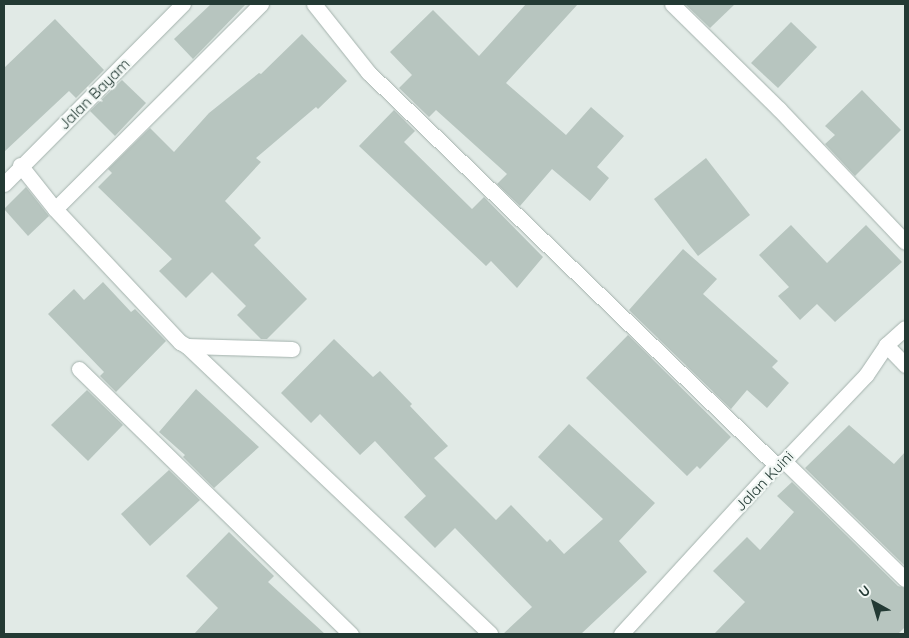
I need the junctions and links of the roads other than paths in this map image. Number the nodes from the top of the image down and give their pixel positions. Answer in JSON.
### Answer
{"nodes":[{"id":1,"x":184,"y":4,"type":"edge"},
{"id":2,"x":261,"y":4,"type":"edge"},
{"id":3,"x":314,"y":4,"type":"edge"},
{"id":4,"x":672,"y":4,"type":"edge"},
{"id":5,"x":20,"y":165,"type":"junction"},
{"id":6,"x":4,"y":184,"type":"edge"},
{"id":7,"x":55,"y":209,"type":"junction"},
{"id":8,"x":905,"y":242,"type":"edge"},
{"id":9,"x":905,"y":328,"type":"edge"},
{"id":10,"x":886,"y":345,"type":"junction"},
{"id":11,"x":187,"y":346,"type":"junction"},
{"id":12,"x":292,"y":349,"type":"dead end"},
{"id":13,"x":905,"y":365,"type":"edge"},
{"id":14,"x":79,"y":368,"type":"dead end"},
{"id":15,"x":780,"y":463,"type":"junction"},
{"id":16,"x":905,"y":579,"type":"edge"},
{"id":17,"x":351,"y":634,"type":"edge"},
{"id":18,"x":490,"y":634,"type":"edge"},
{"id":19,"x":622,"y":634,"type":"edge"}],
"edges":[{"from":1,"to":5,"type":"street","name":"Jalan Bayam"},
{"from":2,"to":7,"type":"street"},
{"from":3,"to":15,"type":"street"},
{"from":4,"to":8,"type":"street"},
{"from":5,"to":6,"type":"street","name":"Jalan Bayam"},
{"from":5,"to":7,"type":"street"},
{"from":7,"to":11,"type":"street"},
{"from":9,"to":10,"type":"street","name":"Jalan Kuini"},
{"from":10,"to":13,"type":"street"},
{"from":10,"to":15,"type":"street","name":"Jalan Kuini"},
{"from":11,"to":12,"type":"street"},
{"from":11,"to":18,"type":"street"},
{"from":14,"to":17,"type":"street"},
{"from":15,"to":16,"type":"street"},
{"from":15,"to":19,"type":"street","name":"Jalan Kuini"}]}
